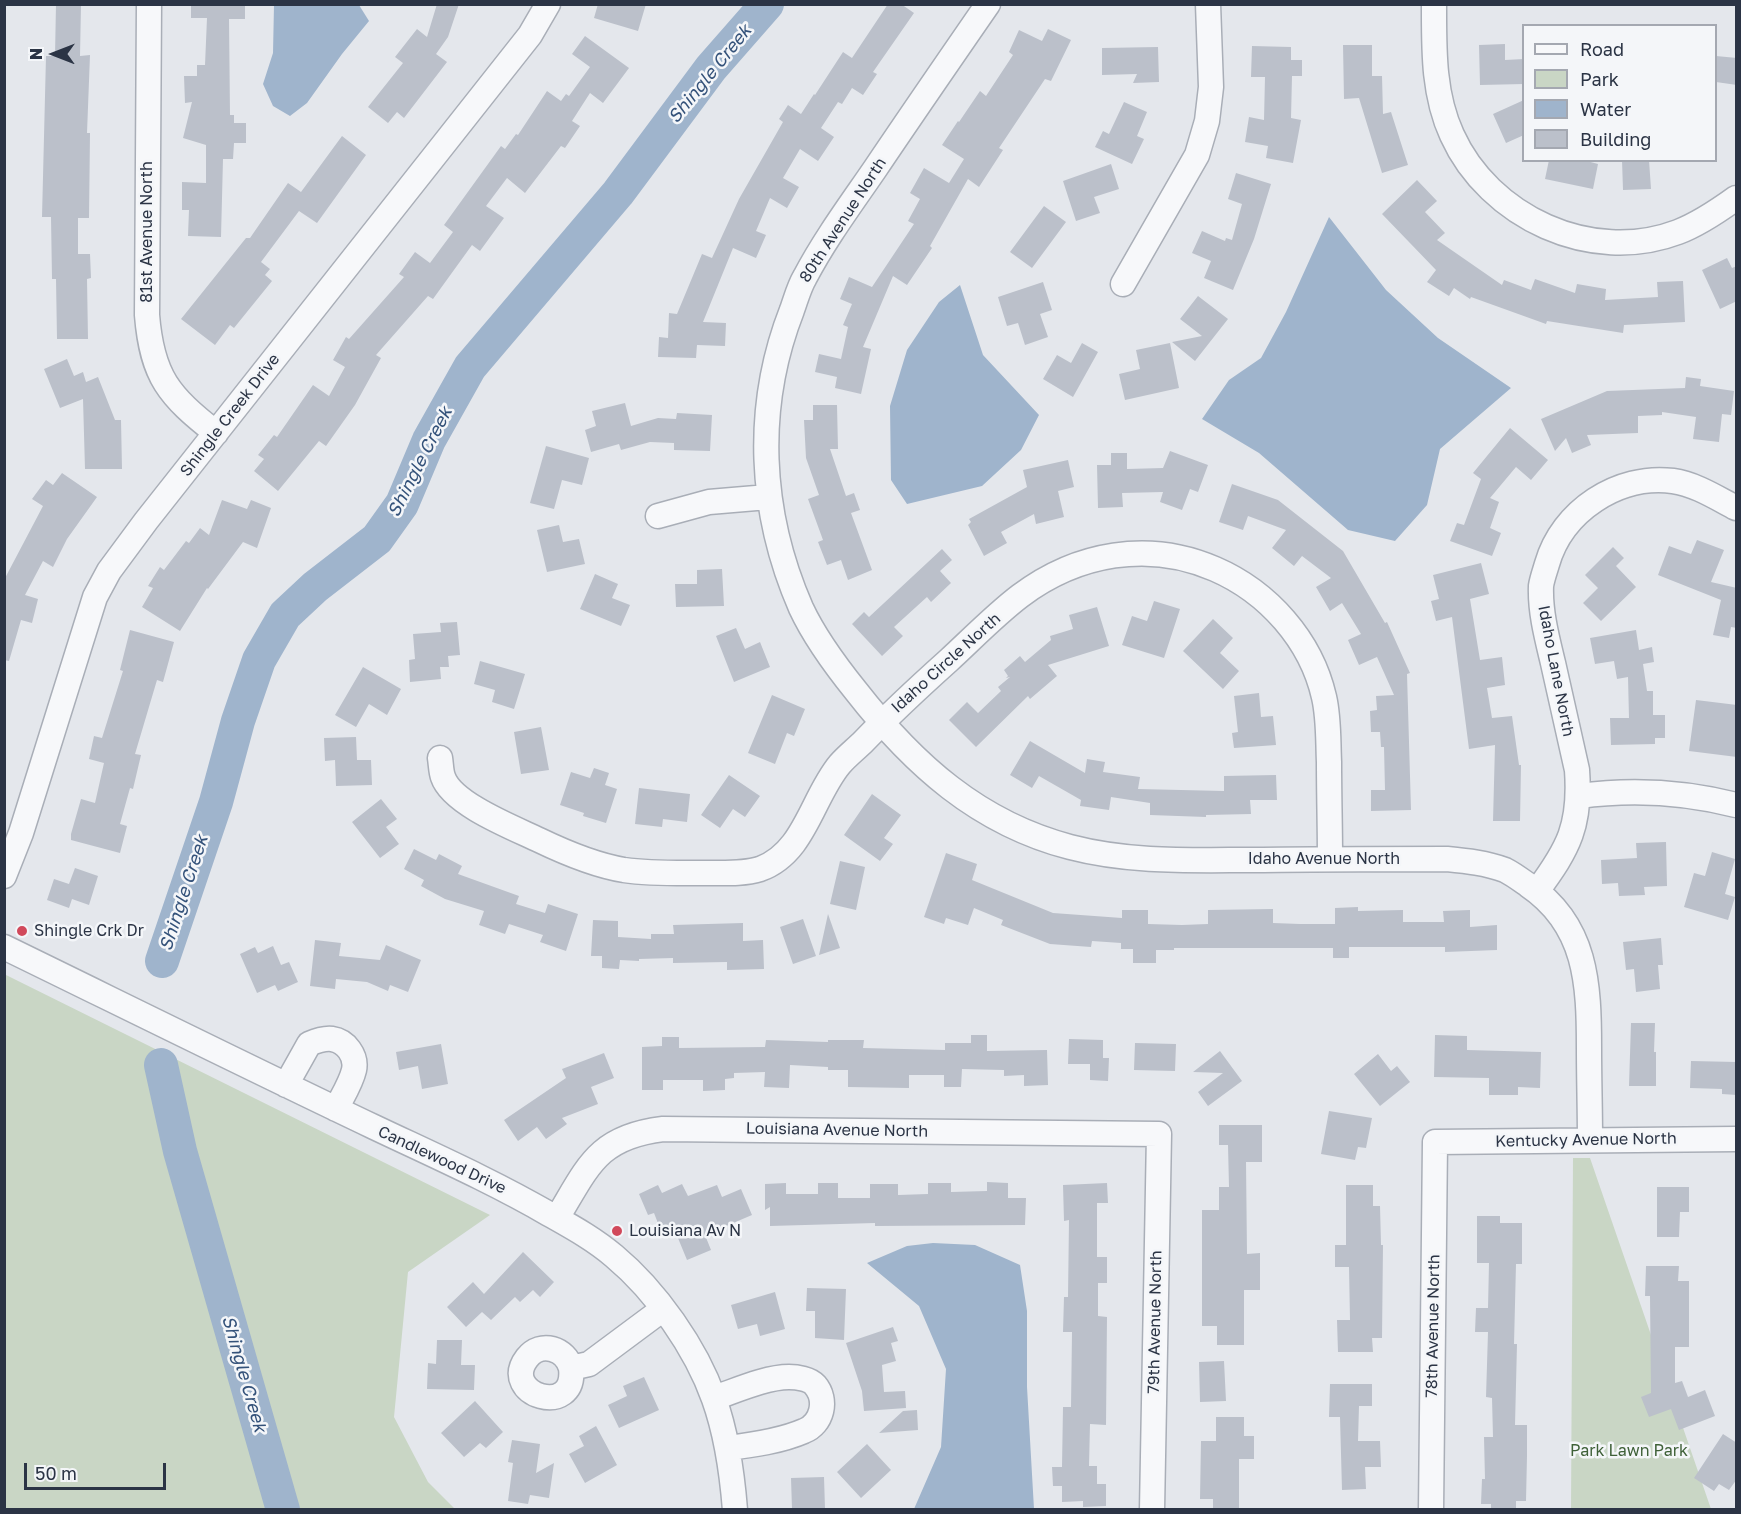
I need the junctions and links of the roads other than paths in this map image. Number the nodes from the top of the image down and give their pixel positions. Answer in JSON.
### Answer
{"nodes":[{"id":1,"x":149,"y":4,"type":"edge"},
{"id":2,"x":548,"y":4,"type":"edge"},
{"id":3,"x":988,"y":4,"type":"edge"},
{"id":4,"x":1208,"y":4,"type":"edge"},
{"id":5,"x":1434,"y":4,"type":"edge"},
{"id":6,"x":1737,"y":198,"type":"edge"},
{"id":7,"x":1123,"y":284,"type":"dead end"},
{"id":8,"x":216,"y":434,"type":"junction"},
{"id":9,"x":768,"y":497,"type":"junction"},
{"id":10,"x":1737,"y":508,"type":"edge"},
{"id":11,"x":658,"y":516,"type":"dead end"},
{"id":12,"x":882,"y":722,"type":"junction"},
{"id":13,"x":440,"y":758,"type":"dead end"},
{"id":14,"x":1579,"y":796,"type":"junction"},
{"id":15,"x":1737,"y":806,"type":"edge"},
{"id":16,"x":1330,"y":859,"type":"junction"},
{"id":17,"x":4,"y":876,"type":"edge"},
{"id":18,"x":1537,"y":891,"type":"junction"},
{"id":19,"x":4,"y":947,"type":"edge"},
{"id":20,"x":286,"y":1085,"type":"junction"},
{"id":21,"x":336,"y":1109,"type":"junction"},
{"id":22,"x":1159,"y":1134,"type":"joint"},
{"id":23,"x":1736,"y":1139,"type":"edge"},
{"id":24,"x":1590,"y":1140,"type":"junction"},
{"id":25,"x":1435,"y":1142,"type":"joint"},
{"id":26,"x":1737,"y":1156,"type":"edge"},
{"id":27,"x":557,"y":1218,"type":"junction"},
{"id":28,"x":663,"y":1309,"type":"junction"},
{"id":29,"x":571,"y":1368,"type":"dead end"},
{"id":30,"x":714,"y":1398,"type":"junction"},
{"id":31,"x":728,"y":1448,"type":"junction"},
{"id":32,"x":735,"y":1509,"type":"edge"},
{"id":33,"x":1152,"y":1509,"type":"edge"},
{"id":34,"x":1431,"y":1509,"type":"edge"}],
"edges":[{"from":1,"to":8,"type":"street","name":"81st Avenue North"},
{"from":2,"to":8,"type":"street","name":"Shingle Creek Drive"},
{"from":3,"to":9,"type":"street","name":"80th Avenue North"},
{"from":4,"to":7,"type":"street"},
{"from":5,"to":6,"type":"street"},
{"from":8,"to":17,"type":"street","name":"Shingle Creek Drive"},
{"from":9,"to":11,"type":"street"},
{"from":9,"to":12,"type":"street","name":"80th Avenue North"},
{"from":10,"to":14,"type":"street","name":"Idaho Lane North"},
{"from":12,"to":13,"type":"street","name":"Idaho Circle North"},
{"from":12,"to":16,"type":"street","name":"Idaho Avenue North"},
{"from":12,"to":16,"type":"street","name":"Idaho Circle North"},
{"from":14,"to":15,"type":"street"},
{"from":14,"to":18,"type":"street","name":"Idaho Lane North"},
{"from":16,"to":18,"type":"street","name":"Idaho Avenue North"},
{"from":18,"to":24,"type":"street","name":"Idaho Avenue North"},
{"from":19,"to":20,"type":"street","name":"Candlewood Drive"},
{"from":20,"to":21,"type":"street","name":"Candlewood Drive"},
{"from":20,"to":21,"type":"street"},
{"from":21,"to":27,"type":"street","name":"Candlewood Drive"},
{"from":22,"to":27,"type":"street","name":"Louisiana Avenue North"},
{"from":22,"to":33,"type":"street","name":"79th Avenue North"},
{"from":23,"to":24,"type":"street","name":"Kentucky Avenue North"},
{"from":23,"to":26,"type":"street"},
{"from":24,"to":25,"type":"street","name":"Kentucky Avenue North"},
{"from":25,"to":34,"type":"street","name":"78th Avenue North"},
{"from":27,"to":28,"type":"street","name":"Candlewood Drive"},
{"from":28,"to":29,"type":"street"},
{"from":28,"to":30,"type":"street","name":"Candlewood Drive"},
{"from":30,"to":31,"type":"street","name":"Candlewood Drive"},
{"from":30,"to":31,"type":"street"},
{"from":31,"to":32,"type":"street","name":"Candlewood Drive"}]}
